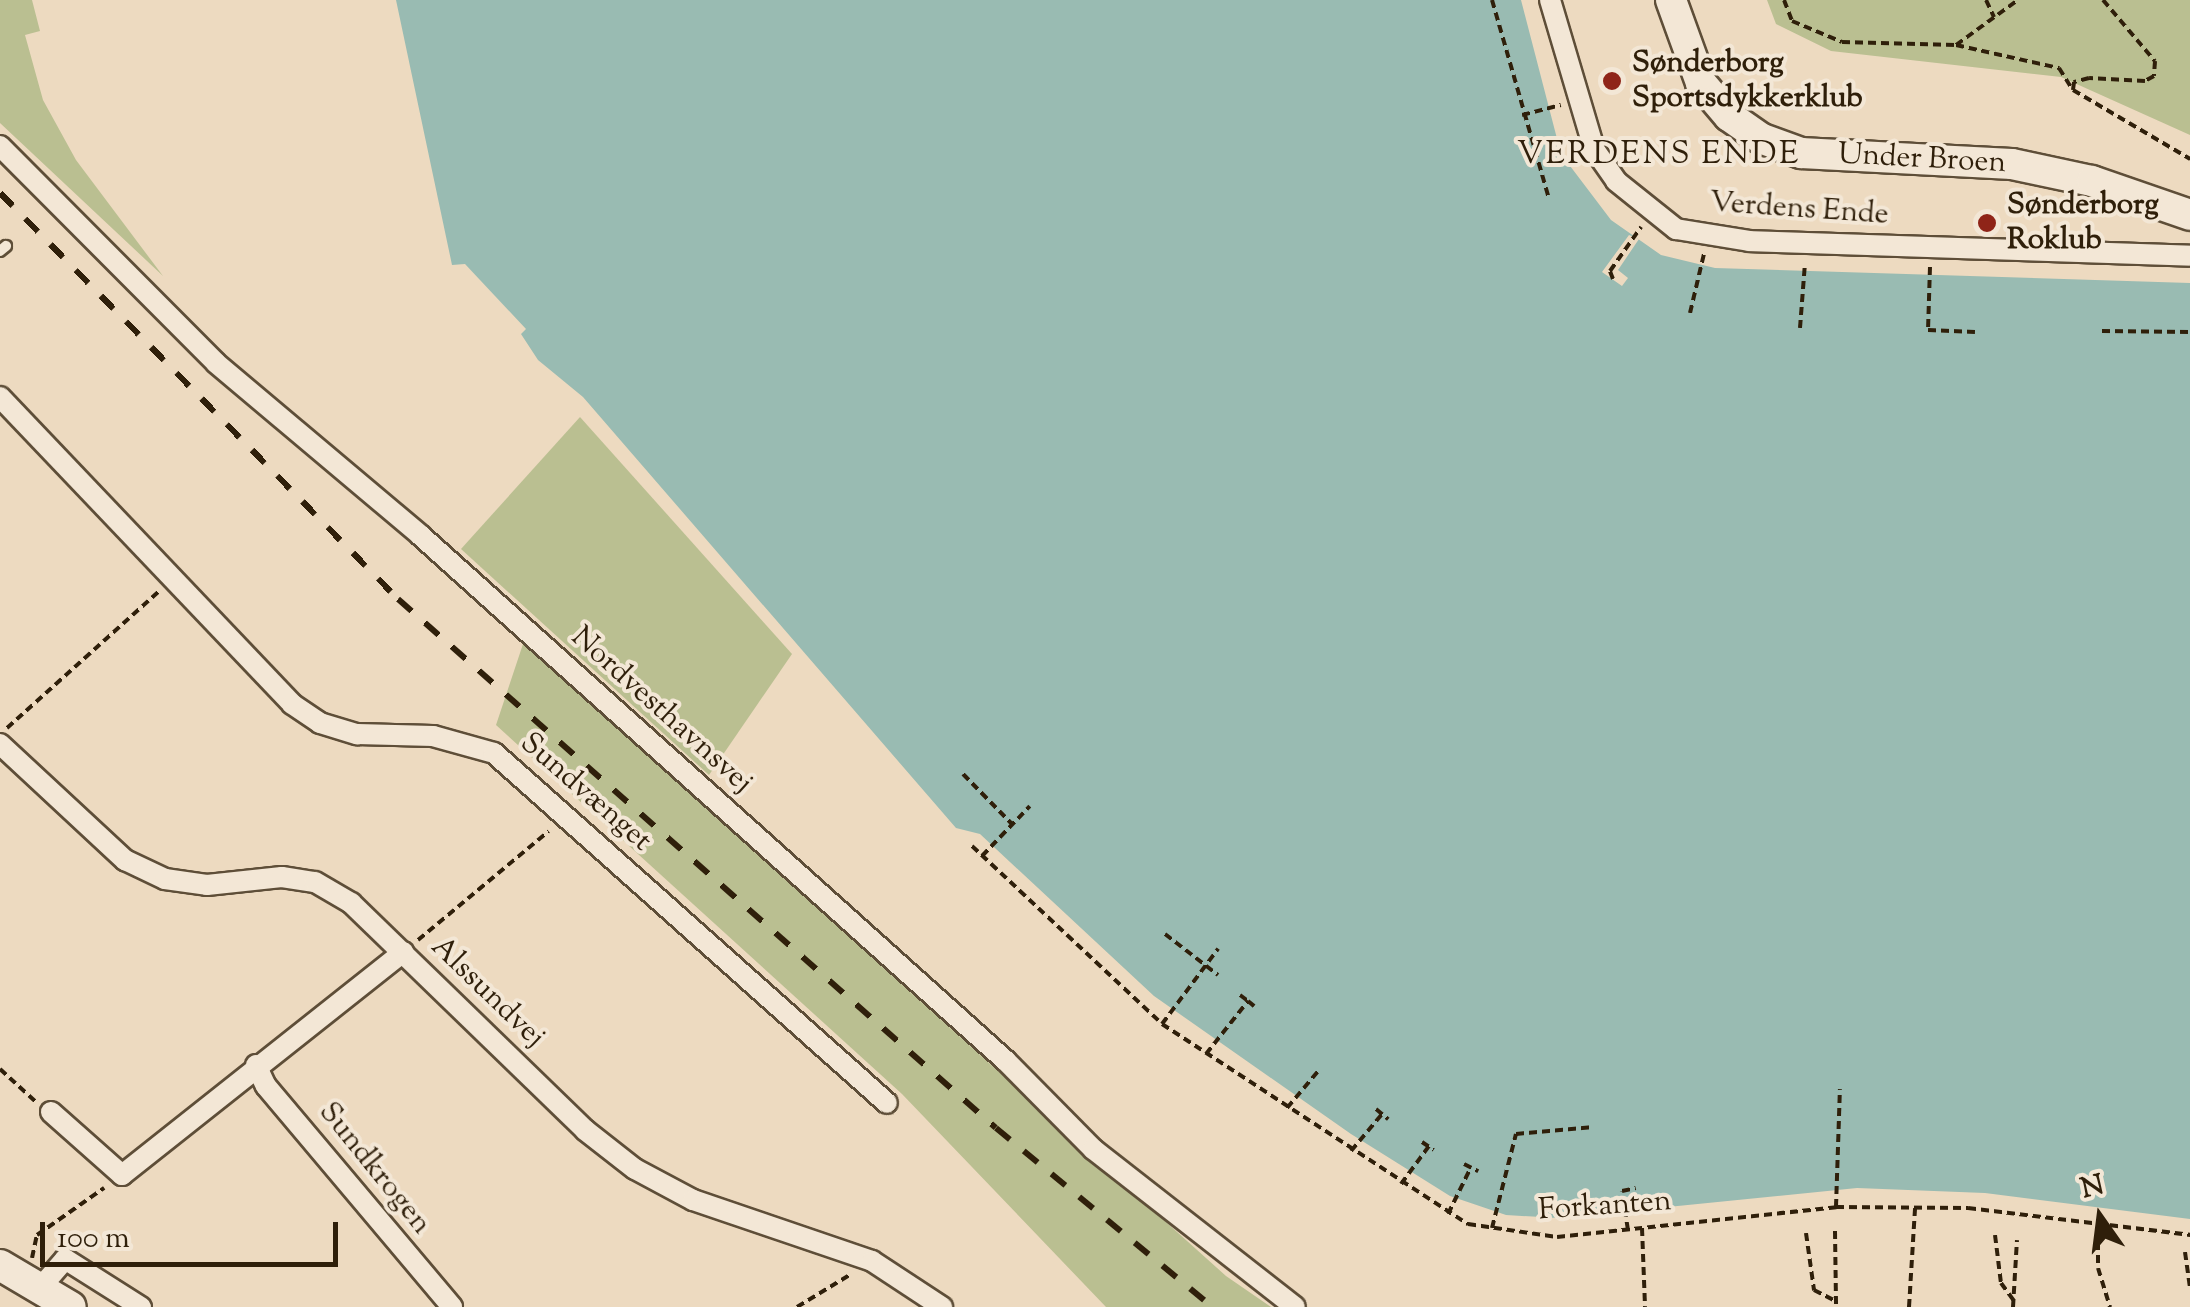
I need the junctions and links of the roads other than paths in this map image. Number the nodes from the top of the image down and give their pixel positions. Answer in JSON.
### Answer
{"nodes":[{"id":1,"x":1550,"y":0,"type":"edge"},
{"id":2,"x":1671,"y":0,"type":"edge"},
{"id":3,"x":0,"y":146,"type":"edge"},
{"id":4,"x":2190,"y":216,"type":"edge"},
{"id":5,"x":2190,"y":256,"type":"edge"},
{"id":6,"x":0,"y":397,"type":"edge"},
{"id":7,"x":0,"y":744,"type":"edge"},
{"id":8,"x":403,"y":952,"type":"junction"},
{"id":9,"x":256,"y":1065,"type":"junction"},
{"id":10,"x":887,"y":1104,"type":"dead end"},
{"id":11,"x":51,"y":1112,"type":"road end"},
{"id":12,"x":0,"y":1265,"type":"edge"},
{"id":13,"x":36,"y":1273,"type":"junction"},
{"id":14,"x":71,"y":1307,"type":"edge"},
{"id":15,"x":141,"y":1307,"type":"edge"},
{"id":16,"x":452,"y":1307,"type":"edge"},
{"id":17,"x":942,"y":1307,"type":"edge"},
{"id":18,"x":1295,"y":1307,"type":"edge"}],
"edges":[{"from":1,"to":5,"type":"street","name":"Verdens Ende"},
{"from":2,"to":4,"type":"street","name":"Under Broen"},
{"from":3,"to":18,"type":"street","name":"Nordvesthavnsvej"},
{"from":6,"to":10,"type":"street","name":"Sundvænget"},
{"from":7,"to":8,"type":"street","name":"Alssundvej"},
{"from":8,"to":9,"type":"street"},
{"from":8,"to":17,"type":"street","name":"Alssundvej"},
{"from":9,"to":11,"type":"street"},
{"from":9,"to":16,"type":"street","name":"Sundkrogen"},
{"from":12,"to":13,"type":"street"},
{"from":13,"to":14,"type":"street"},
{"from":13,"to":15,"type":"street"}]}
